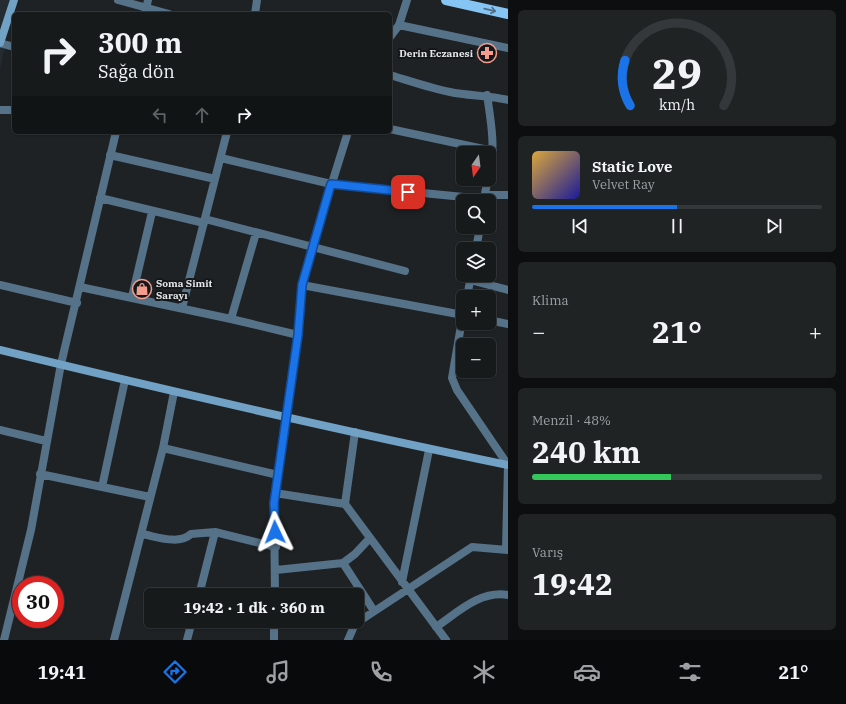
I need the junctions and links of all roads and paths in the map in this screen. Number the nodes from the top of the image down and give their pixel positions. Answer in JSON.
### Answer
{"nodes":[{"id":1,"x":14,"y":0,"type":"edge"},
{"id":2,"x":118,"y":0,"type":"edge"},
{"id":3,"x":257,"y":0,"type":"edge"},
{"id":4,"x":407,"y":0,"type":"edge"},
{"id":5,"x":446,"y":0,"type":"edge"},
{"id":6,"x":147,"y":7,"type":"edge"},
{"id":7,"x":163,"y":12,"type":"edge"},
{"id":8,"x":255,"y":12,"type":"edge"},
{"id":9,"x":508,"y":14,"type":"edge"},
{"id":10,"x":399,"y":25,"type":"junction"},
{"id":11,"x":392,"y":35,"type":"edge"},
{"id":12,"x":0,"y":43,"type":"edge"},
{"id":13,"x":12,"y":46,"type":"edge"},
{"id":14,"x":508,"y":48,"type":"edge"},
{"id":15,"x":392,"y":77,"type":"edge"},
{"id":16,"x":487,"y":95,"type":"junction"},
{"id":17,"x":508,"y":100,"type":"edge"},
{"id":18,"x":0,"y":110,"type":"edge"},
{"id":19,"x":12,"y":110,"type":"edge"},
{"id":20,"x":392,"y":129,"type":"edge"},
{"id":21,"x":115,"y":134,"type":"edge"},
{"id":22,"x":227,"y":134,"type":"edge"},
{"id":23,"x":347,"y":134,"type":"edge"},
{"id":24,"x":470,"y":146,"type":"edge"},
{"id":25,"x":493,"y":146,"type":"edge"},
{"id":26,"x":110,"y":155,"type":"junction"},
{"id":27,"x":221,"y":158,"type":"junction"},
{"id":28,"x":215,"y":179,"type":"junction"},
{"id":29,"x":331,"y":184,"type":"junction"},
{"id":30,"x":456,"y":195,"type":"edge"},
{"id":31,"x":508,"y":195,"type":"edge"},
{"id":32,"x":496,"y":196,"type":"edge"},
{"id":33,"x":100,"y":198,"type":"junction"},
{"id":34,"x":152,"y":212,"type":"junction"},
{"id":35,"x":204,"y":221,"type":"junction"},
{"id":36,"x":256,"y":233,"type":"junction"},
{"id":37,"x":312,"y":247,"type":"junction"},
{"id":38,"x":405,"y":271,"type":"dead end"},
{"id":39,"x":483,"y":282,"type":"edge"},
{"id":40,"x":0,"y":285,"type":"edge"},
{"id":41,"x":302,"y":285,"type":"junction"},
{"id":42,"x":80,"y":287,"type":"junction"},
{"id":43,"x":508,"y":290,"type":"edge"},
{"id":44,"x":132,"y":297,"type":"junction"},
{"id":45,"x":77,"y":302,"type":"junction"},
{"id":46,"x":182,"y":308,"type":"junction"},
{"id":47,"x":456,"y":314,"type":"edge"},
{"id":48,"x":231,"y":319,"type":"junction"},
{"id":49,"x":496,"y":321,"type":"edge"},
{"id":50,"x":508,"y":324,"type":"edge"},
{"id":51,"x":460,"y":330,"type":"edge"},
{"id":52,"x":298,"y":335,"type":"junction"},
{"id":53,"x":0,"y":350,"type":"edge"},
{"id":54,"x":61,"y":364,"type":"junction"},
{"id":55,"x":126,"y":380,"type":"junction"},
{"id":56,"x":174,"y":392,"type":"junction"},
{"id":57,"x":285,"y":416,"type":"junction"},
{"id":58,"x":0,"y":430,"type":"edge"},
{"id":59,"x":355,"y":432,"type":"junction"},
{"id":60,"x":46,"y":441,"type":"junction"},
{"id":61,"x":163,"y":448,"type":"junction"},
{"id":62,"x":430,"y":450,"type":"junction"},
{"id":63,"x":508,"y":466,"type":"edge"},
{"id":64,"x":40,"y":474,"type":"junction"},
{"id":65,"x":278,"y":475,"type":"junction"},
{"id":66,"x":102,"y":487,"type":"junction"},
{"id":67,"x":275,"y":493,"type":"junction"},
{"id":68,"x":150,"y":497,"type":"junction"},
{"id":69,"x":345,"y":504,"type":"junction"},
{"id":70,"x":215,"y":532,"type":"junction"},
{"id":71,"x":142,"y":534,"type":"junction"},
{"id":72,"x":370,"y":538,"type":"junction"},
{"id":73,"x":276,"y":547,"type":"junction"},
{"id":74,"x":507,"y":550,"type":"edge"},
{"id":75,"x":343,"y":563,"type":"junction"},
{"id":76,"x":276,"y":570,"type":"junction"},
{"id":77,"x":405,"y":585,"type":"junction"},
{"id":78,"x":201,"y":588,"type":"edge"},
{"id":79,"x":275,"y":588,"type":"edge"},
{"id":80,"x":508,"y":595,"type":"edge"},
{"id":81,"x":374,"y":611,"type":"junction"},
{"id":82,"x":436,"y":627,"type":"junction"},
{"id":83,"x":190,"y":628,"type":"edge"},
{"id":84,"x":274,"y":628,"type":"edge"},
{"id":85,"x":4,"y":640,"type":"edge"},
{"id":86,"x":114,"y":640,"type":"edge"},
{"id":87,"x":187,"y":640,"type":"edge"},
{"id":88,"x":274,"y":640,"type":"edge"},
{"id":89,"x":348,"y":640,"type":"edge"},
{"id":90,"x":446,"y":640,"type":"edge"}],
"edges":[{"from":1,"to":12,"type":"street"},
{"from":2,"to":6,"type":"street"},
{"from":3,"to":8,"type":"street"},
{"from":4,"to":10,"type":"street"},
{"from":5,"to":9,"type":"main road","one_way":true},
{"from":6,"to":7,"type":"street"},
{"from":10,"to":11,"type":"street"},
{"from":10,"to":14,"type":"street"},
{"from":12,"to":13,"type":"street"},
{"from":15,"to":16,"type":"street"},
{"from":16,"to":17,"type":"street"},
{"from":16,"to":25,"type":"street"},
{"from":18,"to":19,"type":"street"},
{"from":20,"to":24,"type":"street"},
{"from":21,"to":26,"type":"street"},
{"from":22,"to":27,"type":"street"},
{"from":23,"to":29,"type":"street"},
{"from":26,"to":28,"type":"street"},
{"from":26,"to":33,"type":"street"},
{"from":27,"to":28,"type":"street"},
{"from":27,"to":29,"type":"street"},
{"from":28,"to":35,"type":"street"},
{"from":29,"to":30,"type":"street"},
{"from":29,"to":37,"type":"street"},
{"from":31,"to":32,"type":"street"},
{"from":33,"to":34,"type":"street"},
{"from":33,"to":42,"type":"street"},
{"from":34,"to":35,"type":"street"},
{"from":34,"to":44,"type":"street"},
{"from":35,"to":36,"type":"street"},
{"from":35,"to":46,"type":"street"},
{"from":36,"to":37,"type":"street"},
{"from":36,"to":48,"type":"street"},
{"from":37,"to":38,"type":"street"},
{"from":37,"to":41,"type":"street"},
{"from":39,"to":43,"type":"street"},
{"from":40,"to":45,"type":"street"},
{"from":41,"to":47,"type":"street"},
{"from":41,"to":52,"type":"street"},
{"from":42,"to":44,"type":"street"},
{"from":42,"to":45,"type":"street"},
{"from":44,"to":46,"type":"street"},
{"from":45,"to":54,"type":"street"},
{"from":46,"to":48,"type":"street"},
{"from":48,"to":52,"type":"street"},
{"from":49,"to":50,"type":"street"},
{"from":51,"to":63,"type":"street"},
{"from":52,"to":57,"type":"street"},
{"from":53,"to":54,"type":"street"},
{"from":54,"to":55,"type":"street"},
{"from":54,"to":60,"type":"street"},
{"from":55,"to":56,"type":"street"},
{"from":55,"to":66,"type":"street"},
{"from":56,"to":57,"type":"street"},
{"from":56,"to":61,"type":"street"},
{"from":57,"to":59,"type":"street"},
{"from":57,"to":65,"type":"street"},
{"from":58,"to":60,"type":"street"},
{"from":59,"to":62,"type":"street"},
{"from":59,"to":69,"type":"street"},
{"from":60,"to":64,"type":"street"},
{"from":61,"to":65,"type":"street"},
{"from":61,"to":68,"type":"street"},
{"from":62,"to":63,"type":"street"},
{"from":62,"to":77,"type":"street"},
{"from":63,"to":74,"type":"street"},
{"from":64,"to":66,"type":"street"},
{"from":64,"to":85,"type":"street"},
{"from":65,"to":67,"type":"street"},
{"from":66,"to":68,"type":"street"},
{"from":67,"to":69,"type":"street"},
{"from":67,"to":73,"type":"street"},
{"from":68,"to":71,"type":"street"},
{"from":69,"to":72,"type":"street"},
{"from":70,"to":71,"type":"street"},
{"from":70,"to":73,"type":"street"},
{"from":70,"to":78,"type":"street"},
{"from":71,"to":86,"type":"street"},
{"from":72,"to":75,"type":"street"},
{"from":72,"to":77,"type":"street"},
{"from":73,"to":76,"type":"street"},
{"from":74,"to":77,"type":"street"},
{"from":75,"to":76,"type":"street"},
{"from":75,"to":81,"type":"street"},
{"from":76,"to":79,"type":"street"},
{"from":77,"to":81,"type":"street"},
{"from":77,"to":82,"type":"street"},
{"from":80,"to":82,"type":"street"},
{"from":81,"to":89,"type":"street"},
{"from":82,"to":90,"type":"street"},
{"from":83,"to":87,"type":"street"},
{"from":84,"to":88,"type":"street"}]}
